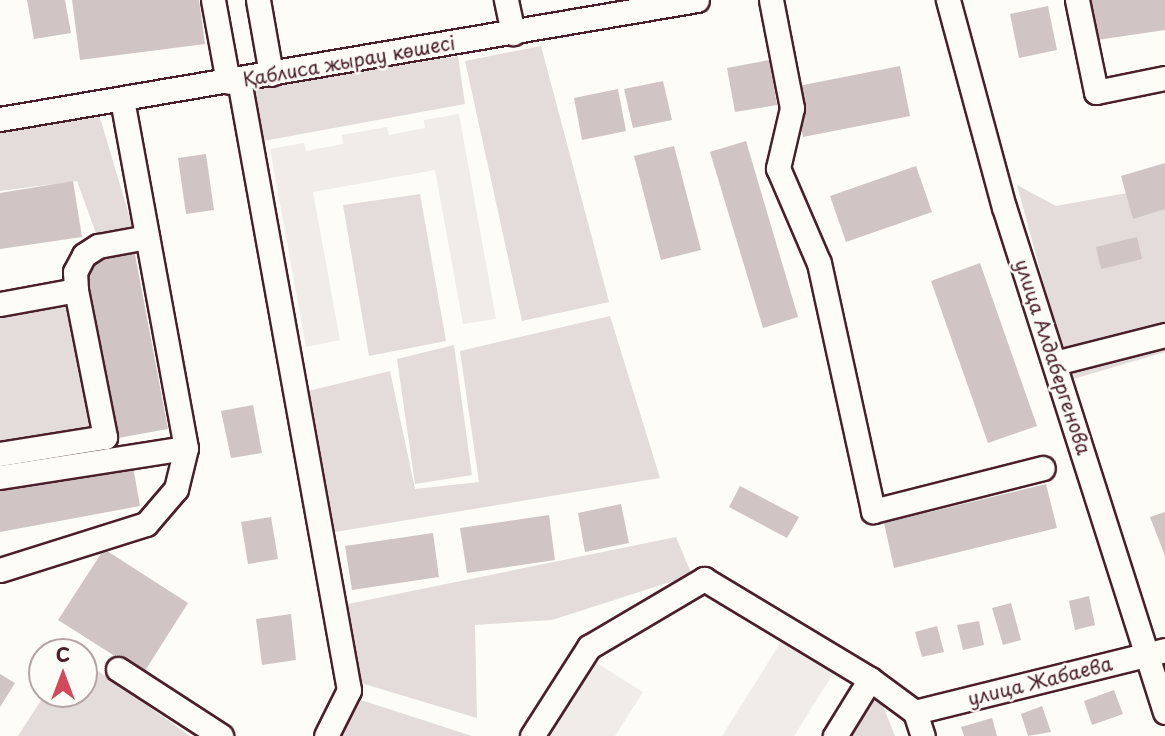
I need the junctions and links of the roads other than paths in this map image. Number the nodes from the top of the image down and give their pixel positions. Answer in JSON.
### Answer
{"nodes":[{"id":1,"x":213,"y":0,"type":"edge"},
{"id":2,"x":258,"y":0,"type":"edge"},
{"id":3,"x":506,"y":0,"type":"edge"},
{"id":4,"x":697,"y":0,"type":"edge"},
{"id":5,"x":771,"y":0,"type":"edge"},
{"id":6,"x":948,"y":0,"type":"edge"},
{"id":7,"x":1077,"y":0,"type":"edge"},
{"id":8,"x":513,"y":33,"type":"junction"},
{"id":9,"x":271,"y":75,"type":"junction"},
{"id":10,"x":1165,"y":78,"type":"edge"},
{"id":11,"x":234,"y":81,"type":"junction"},
{"id":12,"x":122,"y":100,"type":"junction"},
{"id":13,"x":0,"y":119,"type":"edge"},
{"id":14,"x":147,"y":237,"type":"junction"},
{"id":15,"x":76,"y":290,"type":"junction"},
{"id":16,"x":0,"y":304,"type":"edge"},
{"id":17,"x":1165,"y":335,"type":"edge"},
{"id":18,"x":1055,"y":363,"type":"junction"},
{"id":19,"x":186,"y":448,"type":"junction"},
{"id":20,"x":0,"y":454,"type":"edge"},
{"id":21,"x":1044,"y":468,"type":"dead end"},
{"id":22,"x":0,"y":477,"type":"edge"},
{"id":23,"x":0,"y":570,"type":"edge"},
{"id":24,"x":1156,"y":652,"type":"edge"},
{"id":25,"x":118,"y":669,"type":"dead end"},
{"id":26,"x":870,"y":679,"type":"junction"},
{"id":27,"x":915,"y":712,"type":"junction"},
{"id":28,"x":1165,"y":712,"type":"edge"},
{"id":29,"x":221,"y":736,"type":"edge"},
{"id":30,"x":326,"y":736,"type":"edge"},
{"id":31,"x":532,"y":736,"type":"edge"},
{"id":32,"x":835,"y":736,"type":"edge"},
{"id":33,"x":923,"y":736,"type":"edge"}],
"edges":[{"from":1,"to":11,"type":"street"},
{"from":2,"to":9,"type":"street"},
{"from":3,"to":8,"type":"street"},
{"from":4,"to":8,"type":"street","name":"Қаблиса жырау көшесі"},
{"from":5,"to":21,"type":"street"},
{"from":6,"to":18,"type":"street","name":"улица Алдабергенова"},
{"from":7,"to":10,"type":"street"},
{"from":8,"to":9,"type":"street","name":"Қаблиса жырау көшесі"},
{"from":9,"to":11,"type":"street","name":"Қаблиса жырау көшесі"},
{"from":11,"to":12,"type":"street","name":"Қаблиса жырау көшесі"},
{"from":11,"to":30,"type":"street"},
{"from":12,"to":13,"type":"street","name":"Қаблиса жырау көшесі"},
{"from":12,"to":14,"type":"street"},
{"from":14,"to":15,"type":"street"},
{"from":14,"to":19,"type":"street"},
{"from":15,"to":16,"type":"street"},
{"from":15,"to":20,"type":"street"},
{"from":17,"to":18,"type":"street"},
{"from":18,"to":24,"type":"street","name":"улица Алдабергенова"},
{"from":19,"to":22,"type":"street"},
{"from":19,"to":23,"type":"street"},
{"from":24,"to":27,"type":"street","name":"улица Жабаева"},
{"from":24,"to":28,"type":"street","name":"улица Алдабергенова"},
{"from":25,"to":29,"type":"street"},
{"from":26,"to":27,"type":"street"},
{"from":26,"to":31,"type":"street"},
{"from":26,"to":32,"type":"street"},
{"from":27,"to":33,"type":"street"}]}
